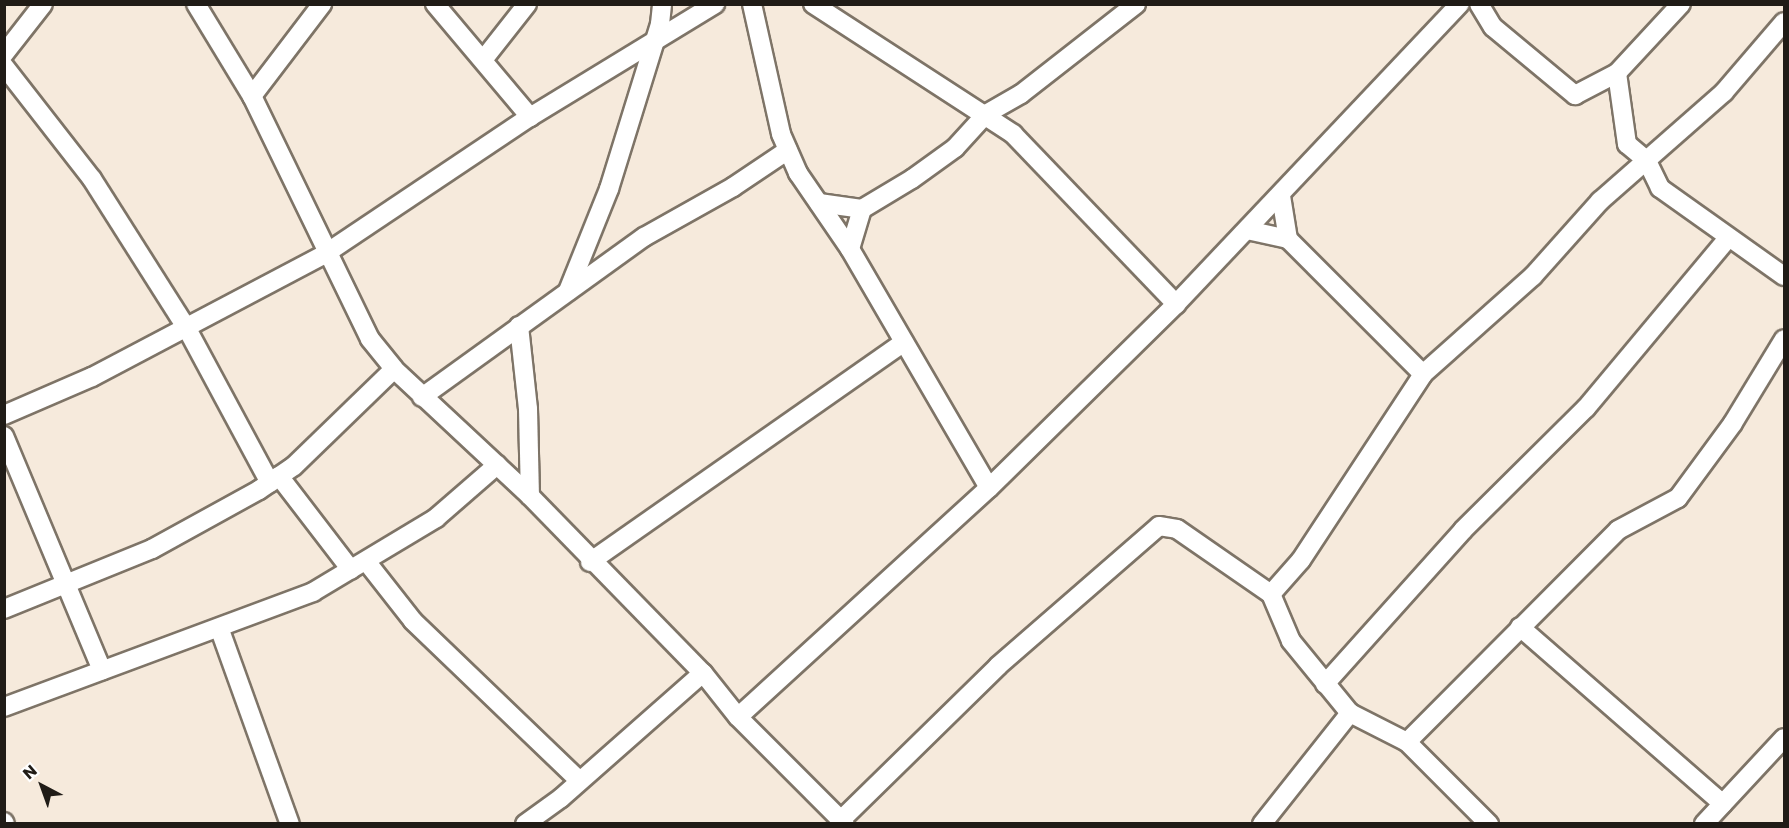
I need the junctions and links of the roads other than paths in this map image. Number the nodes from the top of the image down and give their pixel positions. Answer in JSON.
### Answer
{"nodes":[{"id":1,"x":43,"y":4,"type":"edge"},
{"id":2,"x":196,"y":4,"type":"edge"},
{"id":3,"x":321,"y":4,"type":"edge"},
{"id":4,"x":435,"y":4,"type":"edge"},
{"id":5,"x":527,"y":4,"type":"edge"},
{"id":6,"x":662,"y":4,"type":"edge"},
{"id":7,"x":715,"y":4,"type":"edge"},
{"id":8,"x":752,"y":4,"type":"edge"},
{"id":9,"x":813,"y":4,"type":"edge"},
{"id":10,"x":1136,"y":4,"type":"edge"},
{"id":11,"x":1460,"y":4,"type":"edge"},
{"id":12,"x":1479,"y":4,"type":"edge"},
{"id":13,"x":1682,"y":4,"type":"edge"},
{"id":14,"x":1785,"y":22,"type":"edge"},
{"id":15,"x":650,"y":48,"type":"junction"},
{"id":16,"x":4,"y":54,"type":"edge"},
{"id":17,"x":483,"y":60,"type":"junction"},
{"id":18,"x":4,"y":66,"type":"edge"},
{"id":19,"x":1617,"y":73,"type":"junction"},
{"id":20,"x":252,"y":96,"type":"junction"},
{"id":21,"x":986,"y":114,"type":"junction"},
{"id":22,"x":530,"y":117,"type":"junction"},
{"id":23,"x":788,"y":150,"type":"junction"},
{"id":24,"x":1647,"y":161,"type":"junction"},
{"id":25,"x":1281,"y":196,"type":"junction"},
{"id":26,"x":819,"y":204,"type":"junction"},
{"id":27,"x":862,"y":209,"type":"junction"},
{"id":28,"x":1248,"y":230,"type":"junction"},
{"id":29,"x":1728,"y":238,"type":"junction"},
{"id":30,"x":1288,"y":239,"type":"junction"},
{"id":31,"x":850,"y":249,"type":"junction"},
{"id":32,"x":325,"y":254,"type":"junction"},
{"id":33,"x":1785,"y":276,"type":"edge"},
{"id":34,"x":568,"y":291,"type":"junction"},
{"id":35,"x":1176,"y":304,"type":"junction"},
{"id":36,"x":519,"y":326,"type":"junction"},
{"id":37,"x":186,"y":327,"type":"junction"},
{"id":38,"x":1785,"y":339,"type":"edge"},
{"id":39,"x":904,"y":342,"type":"junction"},
{"id":40,"x":394,"y":369,"type":"junction"},
{"id":41,"x":1423,"y":374,"type":"junction"},
{"id":42,"x":422,"y":397,"type":"junction"},
{"id":43,"x":4,"y":416,"type":"edge"},
{"id":44,"x":4,"y":436,"type":"edge"},
{"id":45,"x":497,"y":465,"type":"junction"},
{"id":46,"x":274,"y":479,"type":"junction"},
{"id":47,"x":989,"y":488,"type":"junction"},
{"id":48,"x":530,"y":496,"type":"junction"},
{"id":49,"x":590,"y":562,"type":"junction"},
{"id":50,"x":359,"y":566,"type":"junction"},
{"id":51,"x":68,"y":586,"type":"junction"},
{"id":52,"x":1271,"y":594,"type":"junction"},
{"id":53,"x":4,"y":609,"type":"edge"},
{"id":54,"x":1520,"y":627,"type":"junction"},
{"id":55,"x":220,"y":630,"type":"junction"},
{"id":56,"x":102,"y":670,"type":"junction"},
{"id":57,"x":703,"y":673,"type":"junction"},
{"id":58,"x":1325,"y":684,"type":"junction"},
{"id":59,"x":4,"y":707,"type":"edge"},
{"id":60,"x":1350,"y":712,"type":"junction"},
{"id":61,"x":738,"y":717,"type":"junction"},
{"id":62,"x":1785,"y":738,"type":"edge"},
{"id":63,"x":1407,"y":742,"type":"junction"},
{"id":64,"x":580,"y":781,"type":"junction"},
{"id":65,"x":1723,"y":804,"type":"junction"},
{"id":66,"x":843,"y":822,"type":"edge"},
{"id":67,"x":291,"y":824,"type":"edge"},
{"id":68,"x":525,"y":824,"type":"edge"},
{"id":69,"x":1262,"y":824,"type":"edge"},
{"id":70,"x":1488,"y":824,"type":"edge"},
{"id":71,"x":1704,"y":824,"type":"edge"}],
"edges":[{"from":1,"to":16,"type":"street"},
{"from":2,"to":20,"type":"street"},
{"from":3,"to":20,"type":"street"},
{"from":4,"to":17,"type":"street"},
{"from":5,"to":17,"type":"street"},
{"from":6,"to":15,"type":"street"},
{"from":7,"to":15,"type":"street"},
{"from":8,"to":23,"type":"street"},
{"from":9,"to":21,"type":"street"},
{"from":10,"to":21,"type":"street"},
{"from":11,"to":25,"type":"street"},
{"from":12,"to":19,"type":"street"},
{"from":13,"to":19,"type":"street"},
{"from":14,"to":24,"type":"street"},
{"from":15,"to":22,"type":"street"},
{"from":15,"to":34,"type":"street"},
{"from":17,"to":22,"type":"street"},
{"from":18,"to":37,"type":"street"},
{"from":19,"to":24,"type":"street"},
{"from":20,"to":32,"type":"street"},
{"from":21,"to":27,"type":"street"},
{"from":21,"to":35,"type":"street"},
{"from":22,"to":32,"type":"street"},
{"from":23,"to":26,"type":"street"},
{"from":23,"to":34,"type":"street"},
{"from":24,"to":29,"type":"street"},
{"from":24,"to":41,"type":"street"},
{"from":25,"to":28,"type":"street"},
{"from":25,"to":30,"type":"street"},
{"from":26,"to":27,"type":"street"},
{"from":26,"to":31,"type":"street"},
{"from":27,"to":31,"type":"street"},
{"from":28,"to":30,"type":"street"},
{"from":28,"to":35,"type":"street"},
{"from":29,"to":33,"type":"street"},
{"from":29,"to":58,"type":"street"},
{"from":30,"to":41,"type":"street"},
{"from":31,"to":39,"type":"street"},
{"from":32,"to":37,"type":"street"},
{"from":32,"to":40,"type":"street"},
{"from":34,"to":36,"type":"street"},
{"from":35,"to":47,"type":"street"},
{"from":36,"to":42,"type":"street"},
{"from":36,"to":48,"type":"street"},
{"from":37,"to":43,"type":"street"},
{"from":37,"to":46,"type":"street"},
{"from":38,"to":54,"type":"street"},
{"from":39,"to":47,"type":"street"},
{"from":39,"to":49,"type":"street"},
{"from":40,"to":42,"type":"street"},
{"from":40,"to":46,"type":"street"},
{"from":41,"to":52,"type":"street"},
{"from":42,"to":45,"type":"street"},
{"from":44,"to":51,"type":"street"},
{"from":45,"to":48,"type":"street"},
{"from":45,"to":50,"type":"street"},
{"from":46,"to":50,"type":"street"},
{"from":46,"to":51,"type":"street"},
{"from":47,"to":61,"type":"street"},
{"from":48,"to":49,"type":"street"},
{"from":49,"to":57,"type":"street"},
{"from":50,"to":55,"type":"street"},
{"from":50,"to":64,"type":"street"},
{"from":51,"to":53,"type":"street"},
{"from":51,"to":56,"type":"street"},
{"from":52,"to":58,"type":"street"},
{"from":52,"to":66,"type":"street"},
{"from":54,"to":63,"type":"street"},
{"from":54,"to":65,"type":"street"},
{"from":55,"to":56,"type":"street"},
{"from":55,"to":67,"type":"street"},
{"from":56,"to":59,"type":"street"},
{"from":57,"to":61,"type":"street"},
{"from":57,"to":64,"type":"street"},
{"from":58,"to":60,"type":"street"},
{"from":60,"to":63,"type":"street"},
{"from":60,"to":69,"type":"street"},
{"from":61,"to":66,"type":"street"},
{"from":62,"to":65,"type":"street"},
{"from":63,"to":70,"type":"street"},
{"from":64,"to":68,"type":"street"},
{"from":65,"to":71,"type":"street"}]}
